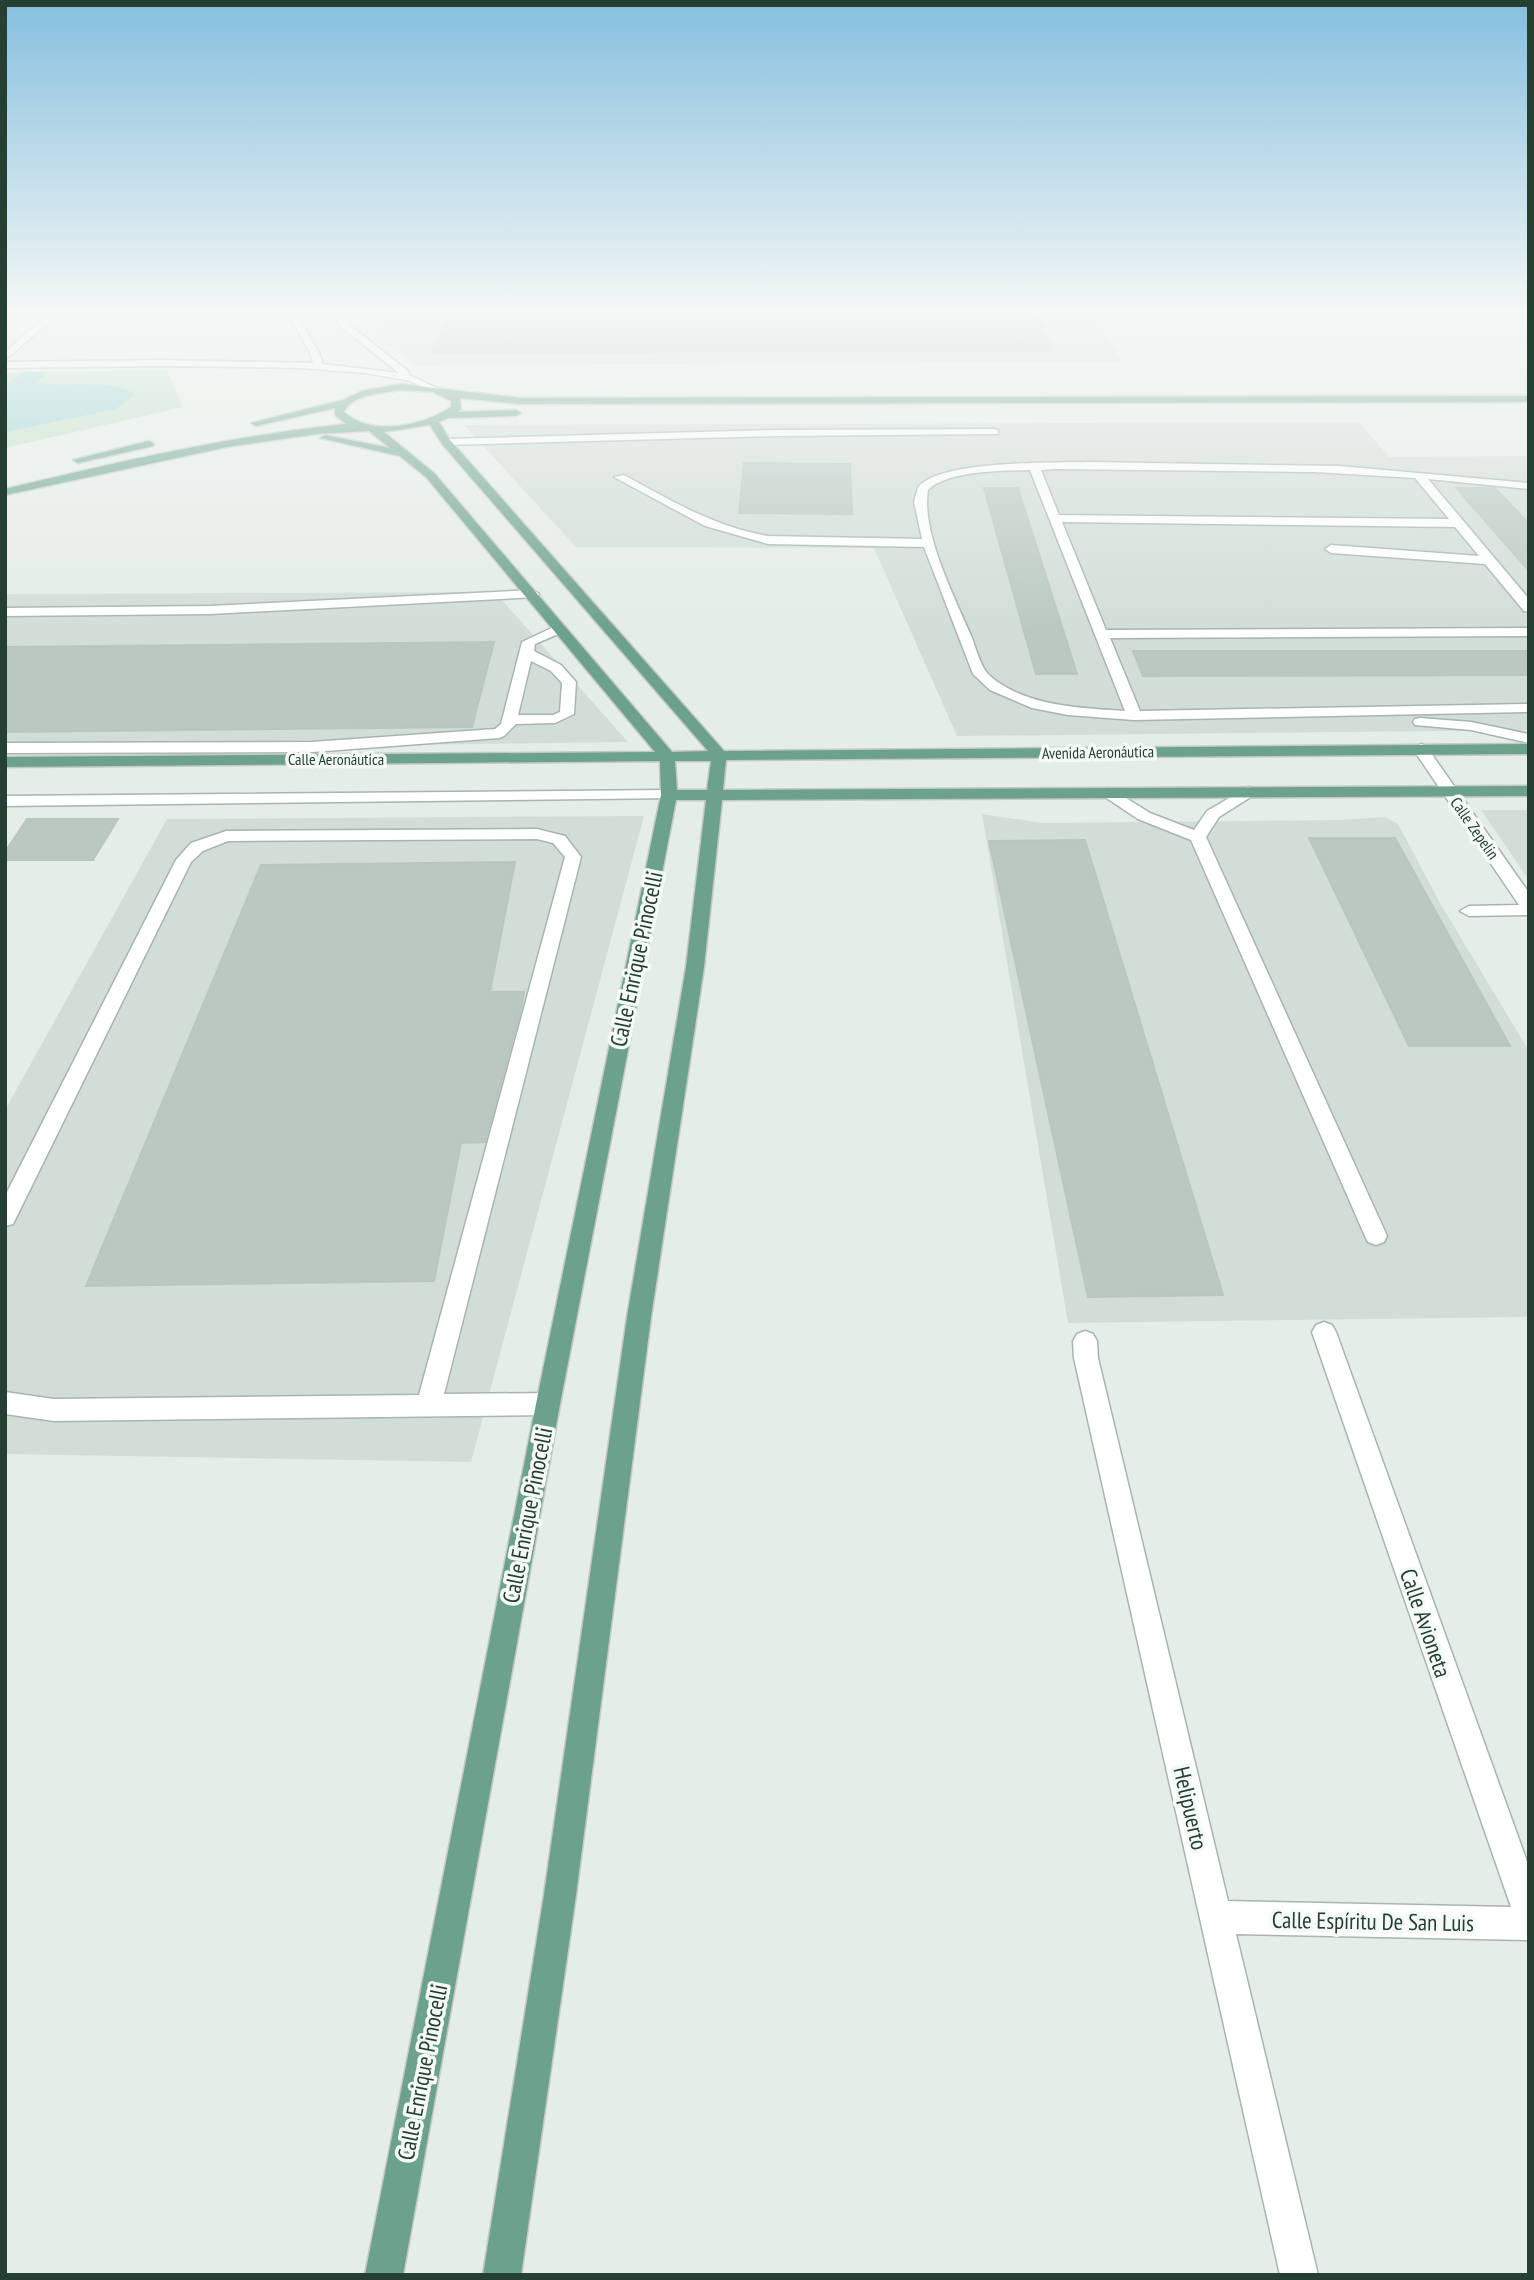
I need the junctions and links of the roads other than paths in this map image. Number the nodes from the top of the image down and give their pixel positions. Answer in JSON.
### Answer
{"nodes":[{"id":1,"x":281,"y":418,"type":"edge"},
{"id":2,"x":345,"y":418,"type":"edge"},
{"id":3,"x":442,"y":418,"type":"edge"},
{"id":4,"x":434,"y":422,"type":"junction"},
{"id":5,"x":242,"y":426,"type":"dead end"},
{"id":6,"x":367,"y":427,"type":"junction"},
{"id":7,"x":994,"y":432,"type":"dead end"},
{"id":8,"x":446,"y":442,"type":"junction"},
{"id":9,"x":157,"y":443,"type":"dead end"},
{"id":10,"x":221,"y":444,"type":"junction"},
{"id":11,"x":406,"y":455,"type":"junction"},
{"id":12,"x":67,"y":462,"type":"dead end"},
{"id":13,"x":1035,"y":468,"type":"junction"},
{"id":14,"x":1418,"y":475,"type":"junction"},
{"id":15,"x":620,"y":477,"type":"dead end"},
{"id":16,"x":1529,"y":486,"type":"edge"},
{"id":17,"x":5,"y":492,"type":"edge"},
{"id":18,"x":1053,"y":518,"type":"junction"},
{"id":19,"x":1457,"y":523,"type":"junction"},
{"id":20,"x":928,"y":542,"type":"junction"},
{"id":21,"x":1331,"y":549,"type":"dead end"},
{"id":22,"x":1486,"y":560,"type":"junction"},
{"id":23,"x":533,"y":594,"type":"junction"},
{"id":24,"x":1529,"y":608,"type":"edge"},
{"id":25,"x":5,"y":612,"type":"edge"},
{"id":26,"x":558,"y":629,"type":"junction"},
{"id":27,"x":1529,"y":632,"type":"edge"},
{"id":28,"x":1100,"y":634,"type":"junction"},
{"id":29,"x":526,"y":653,"type":"junction"},
{"id":30,"x":1529,"y":708,"type":"edge"},
{"id":31,"x":1330,"y":712,"type":"junction"},
{"id":32,"x":1134,"y":716,"type":"junction"},
{"id":33,"x":509,"y":720,"type":"junction"},
{"id":34,"x":1529,"y":739,"type":"edge"},
{"id":35,"x":5,"y":748,"type":"edge"},
{"id":36,"x":1421,"y":749,"type":"junction"},
{"id":37,"x":1529,"y":749,"type":"edge"},
{"id":38,"x":719,"y":755,"type":"junction"},
{"id":39,"x":667,"y":756,"type":"junction"},
{"id":40,"x":5,"y":762,"type":"edge"},
{"id":41,"x":1529,"y":790,"type":"edge"},
{"id":42,"x":1248,"y":792,"type":"junction"},
{"id":43,"x":1450,"y":792,"type":"junction"},
{"id":44,"x":717,"y":793,"type":"junction"},
{"id":45,"x":1107,"y":793,"type":"junction"},
{"id":46,"x":669,"y":795,"type":"junction"},
{"id":47,"x":5,"y":801,"type":"edge"},
{"id":48,"x":1198,"y":837,"type":"junction"},
{"id":49,"x":1529,"y":908,"type":"edge"},
{"id":50,"x":1469,"y":911,"type":"dead end"},
{"id":51,"x":5,"y":1218,"type":"edge"},
{"id":52,"x":1376,"y":1237,"type":"dead end"},
{"id":53,"x":1324,"y":1332,"type":"dead end"},
{"id":54,"x":1085,"y":1341,"type":"dead end"},
{"id":55,"x":5,"y":1404,"type":"edge"},
{"id":56,"x":548,"y":1404,"type":"junction"},
{"id":57,"x":429,"y":1405,"type":"junction"},
{"id":58,"x":1529,"y":1913,"type":"edge"},
{"id":59,"x":1217,"y":1917,"type":"junction"},
{"id":60,"x":1529,"y":1924,"type":"edge"},
{"id":61,"x":384,"y":2275,"type":"edge"},
{"id":62,"x":502,"y":2275,"type":"edge"},
{"id":63,"x":1299,"y":2275,"type":"edge"}],
"edges":[{"from":1,"to":5,"type":"main road"},
{"from":2,"to":6,"type":"main road"},
{"from":3,"to":4,"type":"main road"},
{"from":4,"to":6,"type":"main road"},
{"from":4,"to":8,"type":"main road"},
{"from":6,"to":10,"type":"main road"},
{"from":6,"to":11,"type":"main road"},
{"from":7,"to":8,"type":"street"},
{"from":8,"to":38,"type":"main road"},
{"from":9,"to":12,"type":"main road"},
{"from":10,"to":11,"type":"main road"},
{"from":10,"to":17,"type":"main road"},
{"from":11,"to":23,"type":"main road"},
{"from":13,"to":14,"type":"street"},
{"from":13,"to":18,"type":"street"},
{"from":13,"to":20,"type":"street"},
{"from":14,"to":16,"type":"street"},
{"from":14,"to":19,"type":"street"},
{"from":15,"to":20,"type":"street"},
{"from":18,"to":19,"type":"street"},
{"from":18,"to":28,"type":"street"},
{"from":19,"to":22,"type":"street"},
{"from":20,"to":32,"type":"street"},
{"from":21,"to":22,"type":"street"},
{"from":22,"to":24,"type":"street"},
{"from":23,"to":25,"type":"street"},
{"from":23,"to":26,"type":"main road"},
{"from":26,"to":29,"type":"street"},
{"from":26,"to":39,"type":"main road"},
{"from":27,"to":28,"type":"street"},
{"from":28,"to":32,"type":"street"},
{"from":29,"to":33,"type":"street"},
{"from":29,"to":33,"type":"street"},
{"from":30,"to":31,"type":"street"},
{"from":31,"to":32,"type":"street"},
{"from":31,"to":34,"type":"street"},
{"from":33,"to":35,"type":"street"},
{"from":36,"to":37,"type":"main road","name":"Avenida Aeronáutica"},
{"from":36,"to":38,"type":"main road","name":"Avenida Aeronáutica"},
{"from":36,"to":43,"type":"street","name":"Calle Zepelin"},
{"from":38,"to":39,"type":"main road","name":"Avenida Aeronáutica"},
{"from":38,"to":44,"type":"main road"},
{"from":39,"to":40,"type":"main road","name":"Calle Aeronáutica"},
{"from":39,"to":46,"type":"main road","name":"Calle Enrique Pinocelli"},
{"from":41,"to":43,"type":"main road"},
{"from":42,"to":43,"type":"main road"},
{"from":42,"to":45,"type":"main road"},
{"from":42,"to":48,"type":"street"},
{"from":43,"to":49,"type":"street","name":"Calle Zepelin"},
{"from":44,"to":45,"type":"main road"},
{"from":44,"to":46,"type":"main road"},
{"from":44,"to":62,"type":"main road"},
{"from":45,"to":48,"type":"street"},
{"from":46,"to":47,"type":"street"},
{"from":46,"to":56,"type":"main road","name":"Calle Enrique Pinocelli"},
{"from":48,"to":52,"type":"street"},
{"from":49,"to":50,"type":"street"},
{"from":51,"to":57,"type":"street"},
{"from":53,"to":58,"type":"street","name":"Calle Avioneta"},
{"from":54,"to":59,"type":"street","name":"Helipuerto"},
{"from":55,"to":57,"type":"street"},
{"from":56,"to":57,"type":"street"},
{"from":56,"to":61,"type":"main road","name":"Calle Enrique Pinocelli"},
{"from":59,"to":60,"type":"street","name":"Calle Espíritu De San Luis"},
{"from":59,"to":63,"type":"street","name":"Helipuerto"}]}
